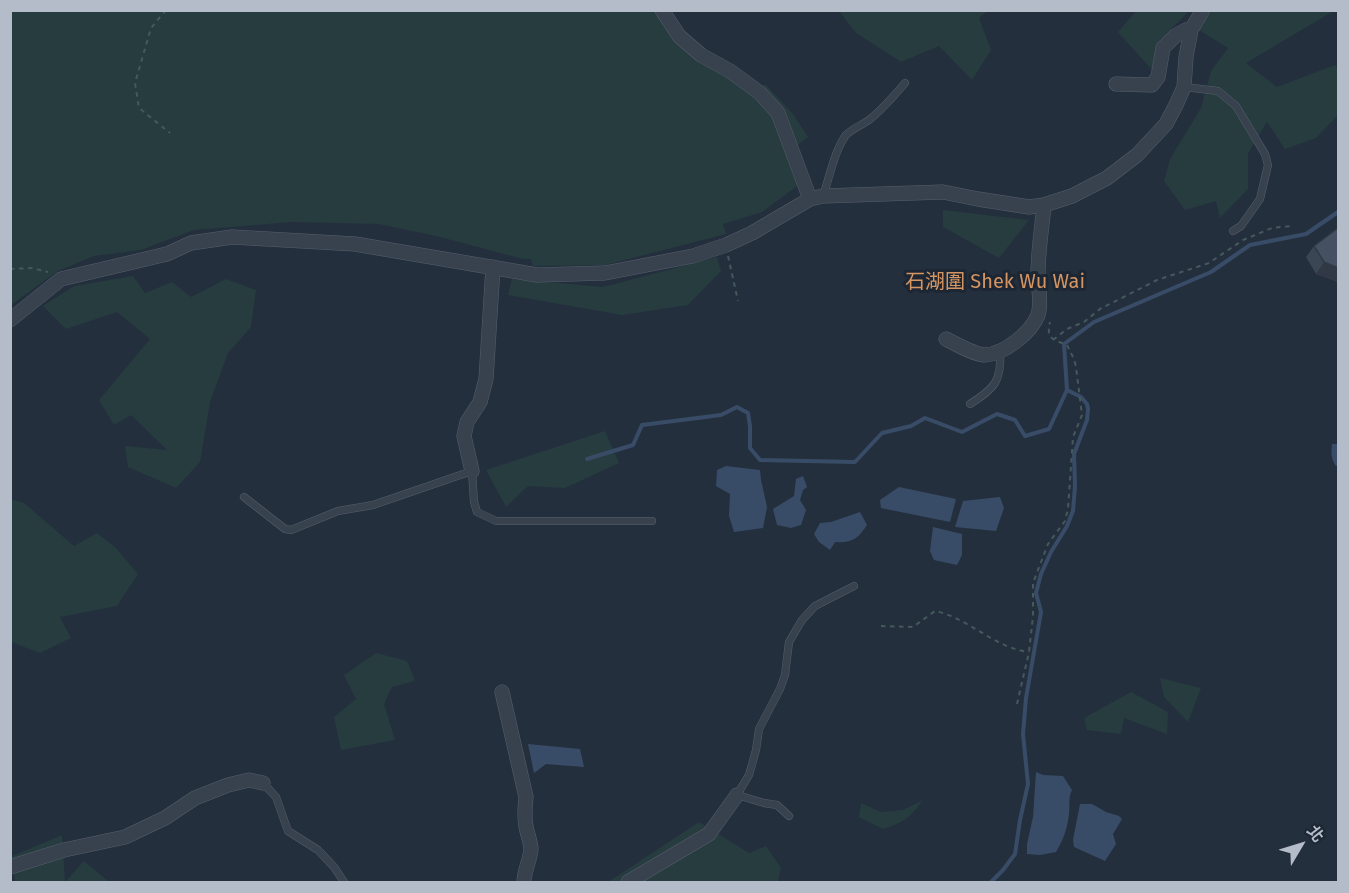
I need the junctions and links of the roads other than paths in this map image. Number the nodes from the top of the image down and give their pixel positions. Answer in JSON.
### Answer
{"nodes":[{"id":1,"x":662,"y":10,"type":"edge"},
{"id":2,"x":1203,"y":10,"type":"edge"},
{"id":3,"x":1191,"y":30,"type":"junction"},
{"id":4,"x":905,"y":83,"type":"dead end"},
{"id":5,"x":1116,"y":84,"type":"dead end"},
{"id":6,"x":1184,"y":87,"type":"junction"},
{"id":7,"x":816,"y":197,"type":"junction"},
{"id":8,"x":1044,"y":205,"type":"junction"},
{"id":9,"x":1233,"y":231,"type":"dead end"},
{"id":10,"x":493,"y":267,"type":"junction"},
{"id":11,"x":10,"y":320,"type":"edge"},
{"id":12,"x":946,"y":339,"type":"dead end"},
{"id":13,"x":1000,"y":352,"type":"junction"},
{"id":14,"x":970,"y":404,"type":"dead end"},
{"id":15,"x":472,"y":471,"type":"junction"},
{"id":16,"x":244,"y":497,"type":"dead end"},
{"id":17,"x":652,"y":521,"type":"dead end"},
{"id":18,"x":854,"y":586,"type":"dead end"},
{"id":19,"x":502,"y":692,"type":"dead end"},
{"id":20,"x":264,"y":783,"type":"joint"},
{"id":21,"x":738,"y":795,"type":"junction"},
{"id":22,"x":789,"y":816,"type":"dead end"},
{"id":23,"x":10,"y":867,"type":"edge"},
{"id":24,"x":344,"y":882,"type":"edge"},
{"id":25,"x":524,"y":882,"type":"edge"},
{"id":26,"x":628,"y":882,"type":"edge"}],
"edges":[{"from":1,"to":7,"type":"street"},
{"from":2,"to":3,"type":"street"},
{"from":3,"to":5,"type":"street"},
{"from":3,"to":6,"type":"street"},
{"from":4,"to":7,"type":"lane"},
{"from":6,"to":8,"type":"street"},
{"from":6,"to":9,"type":"lane"},
{"from":7,"to":8,"type":"street"},
{"from":7,"to":10,"type":"street"},
{"from":8,"to":13,"type":"street"},
{"from":10,"to":11,"type":"street"},
{"from":10,"to":15,"type":"street"},
{"from":12,"to":13,"type":"street"},
{"from":13,"to":14,"type":"lane"},
{"from":15,"to":16,"type":"lane"},
{"from":15,"to":17,"type":"lane"},
{"from":18,"to":21,"type":"lane"},
{"from":19,"to":25,"type":"street"},
{"from":20,"to":23,"type":"street"},
{"from":20,"to":24,"type":"lane"},
{"from":21,"to":22,"type":"lane"},
{"from":21,"to":26,"type":"street"}]}
